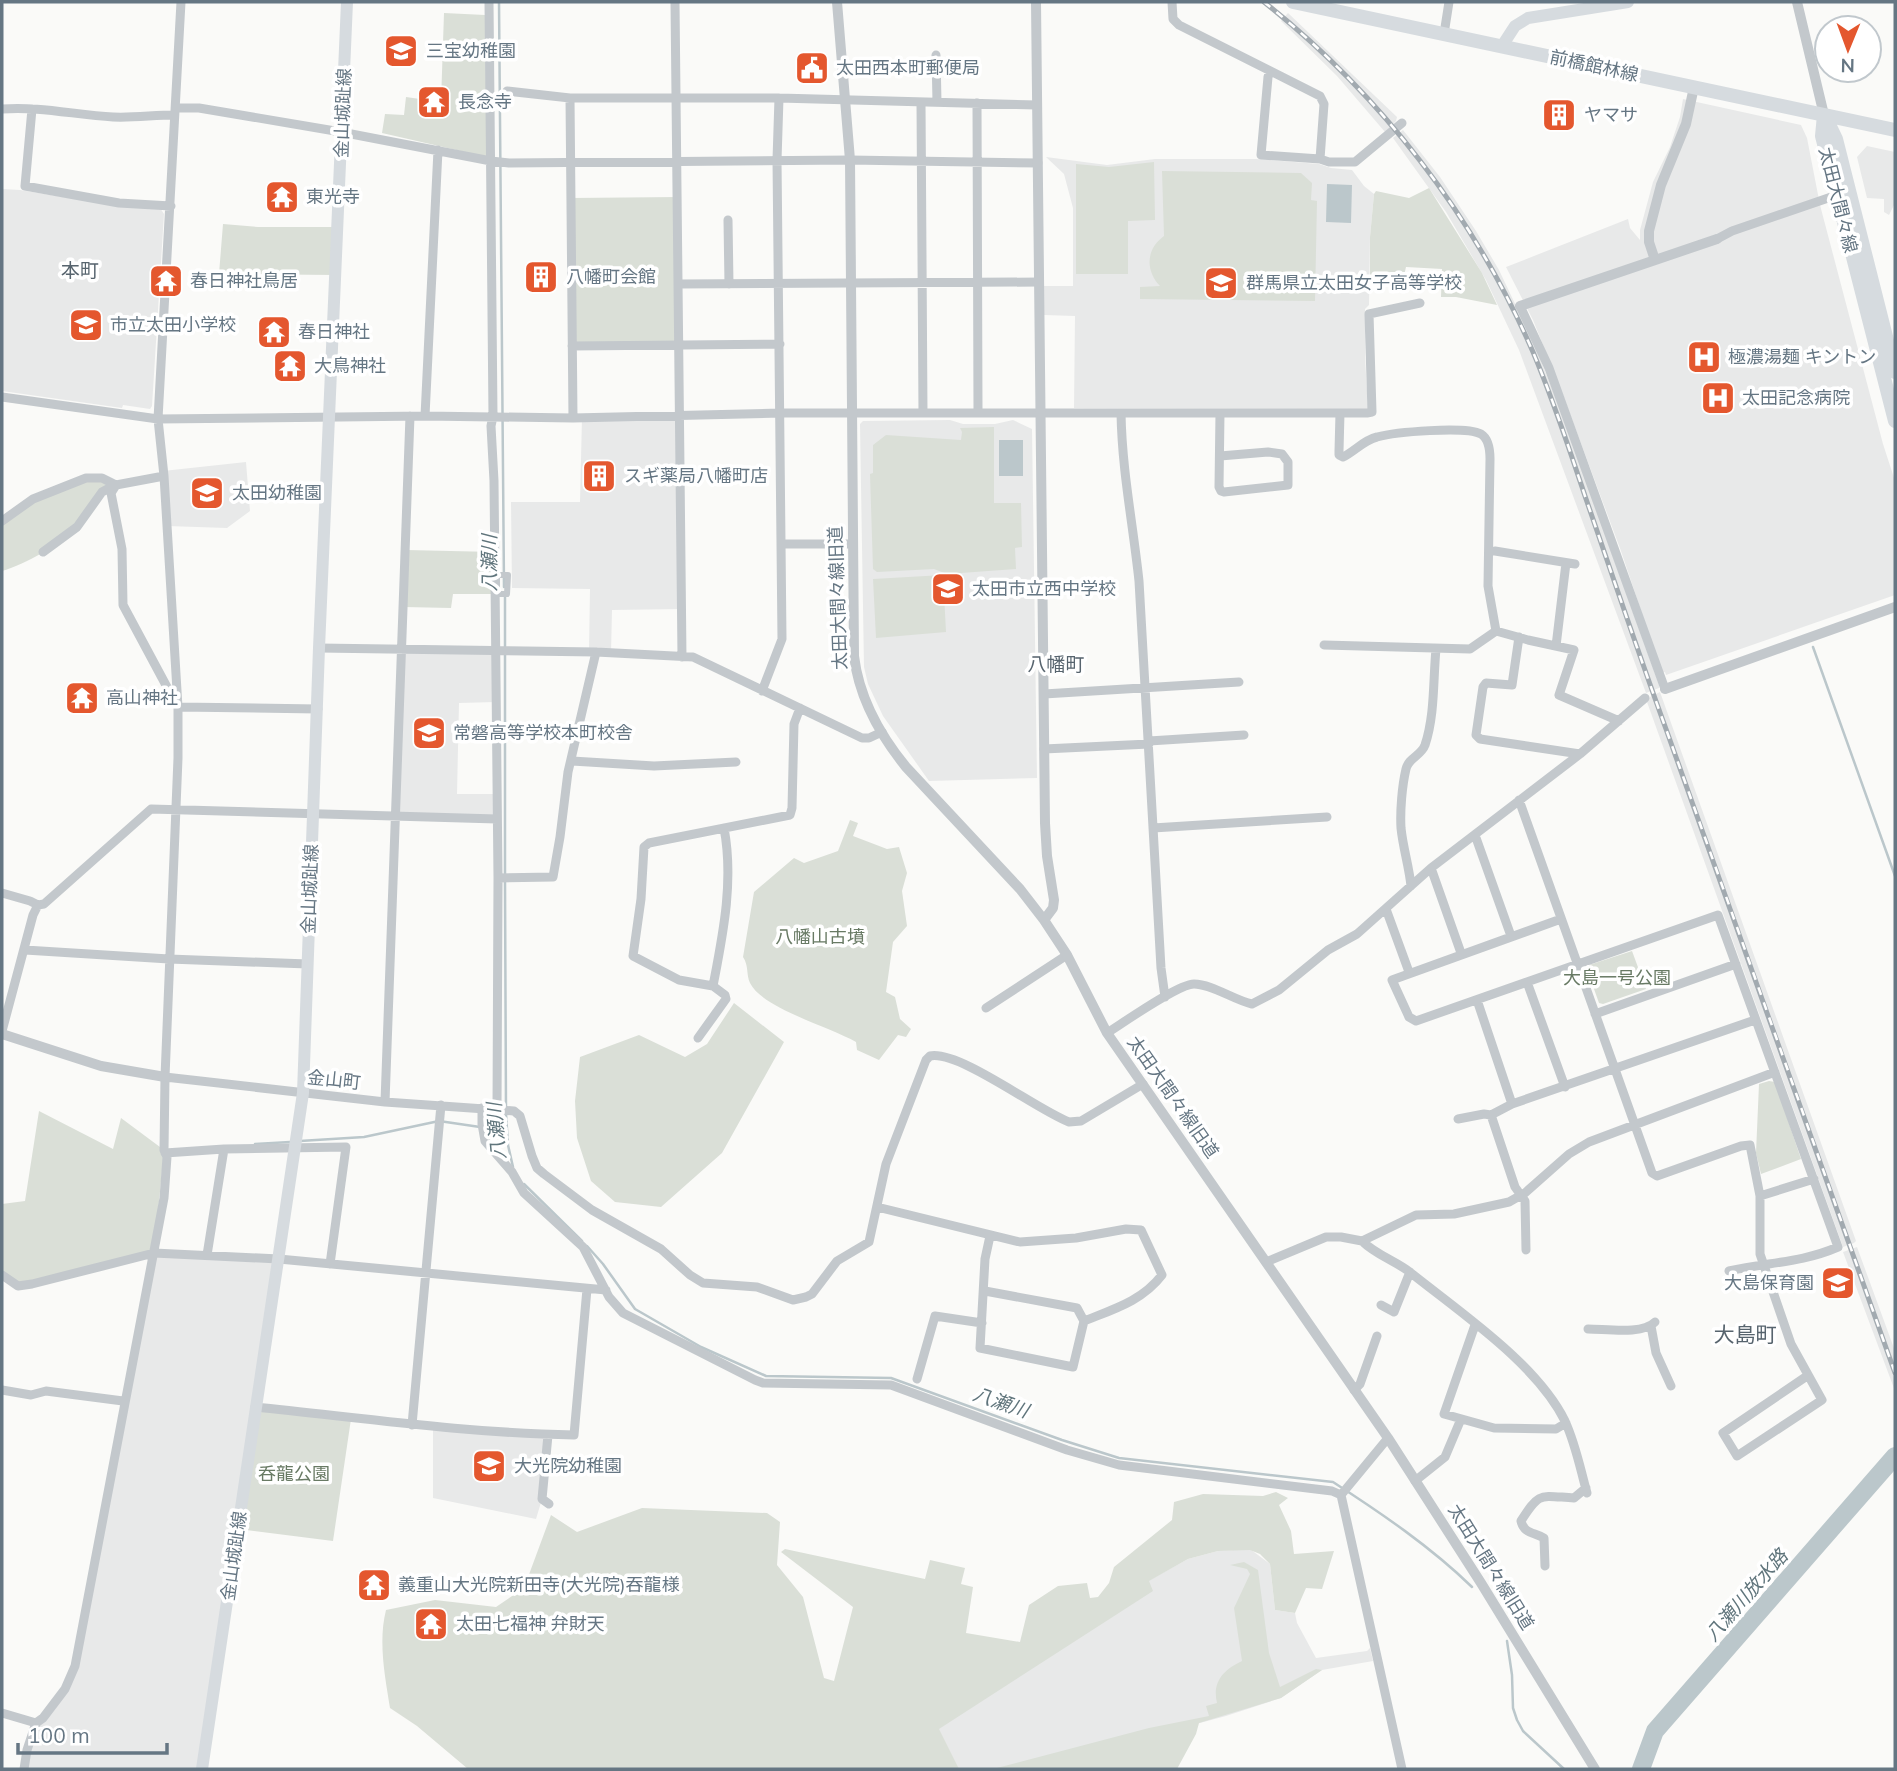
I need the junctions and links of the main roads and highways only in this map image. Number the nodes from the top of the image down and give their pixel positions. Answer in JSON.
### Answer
{"nodes":[{"id":1,"x":347,"y":2,"type":"edge"},
{"id":2,"x":1293,"y":2,"type":"edge"},
{"id":3,"x":1628,"y":2,"type":"edge"},
{"id":4,"x":1593,"y":4,"type":"edge"},
{"id":5,"x":1502,"y":46,"type":"junction"},
{"id":6,"x":1824,"y":115,"type":"junction"},
{"id":7,"x":1895,"y":130,"type":"edge"},
{"id":8,"x":1895,"y":372,"type":"edge"},
{"id":9,"x":1895,"y":421,"type":"edge"},
{"id":10,"x":202,"y":1769,"type":"edge"}],
"edges":[{"from":1,"to":10,"type":"main road","name":"金山城趾線"},
{"from":2,"to":5,"type":"main road","name":"前橋館林線"},
{"from":3,"to":4,"type":"main road"},
{"from":4,"to":5,"type":"main road"},
{"from":5,"to":6,"type":"main road","name":"前橋館林線"},
{"from":6,"to":7,"type":"main road","name":"前橋館林線"},
{"from":6,"to":8,"type":"main road","name":"太田大間々線"},
{"from":6,"to":9,"type":"main road","name":"太田大間々線"}]}
